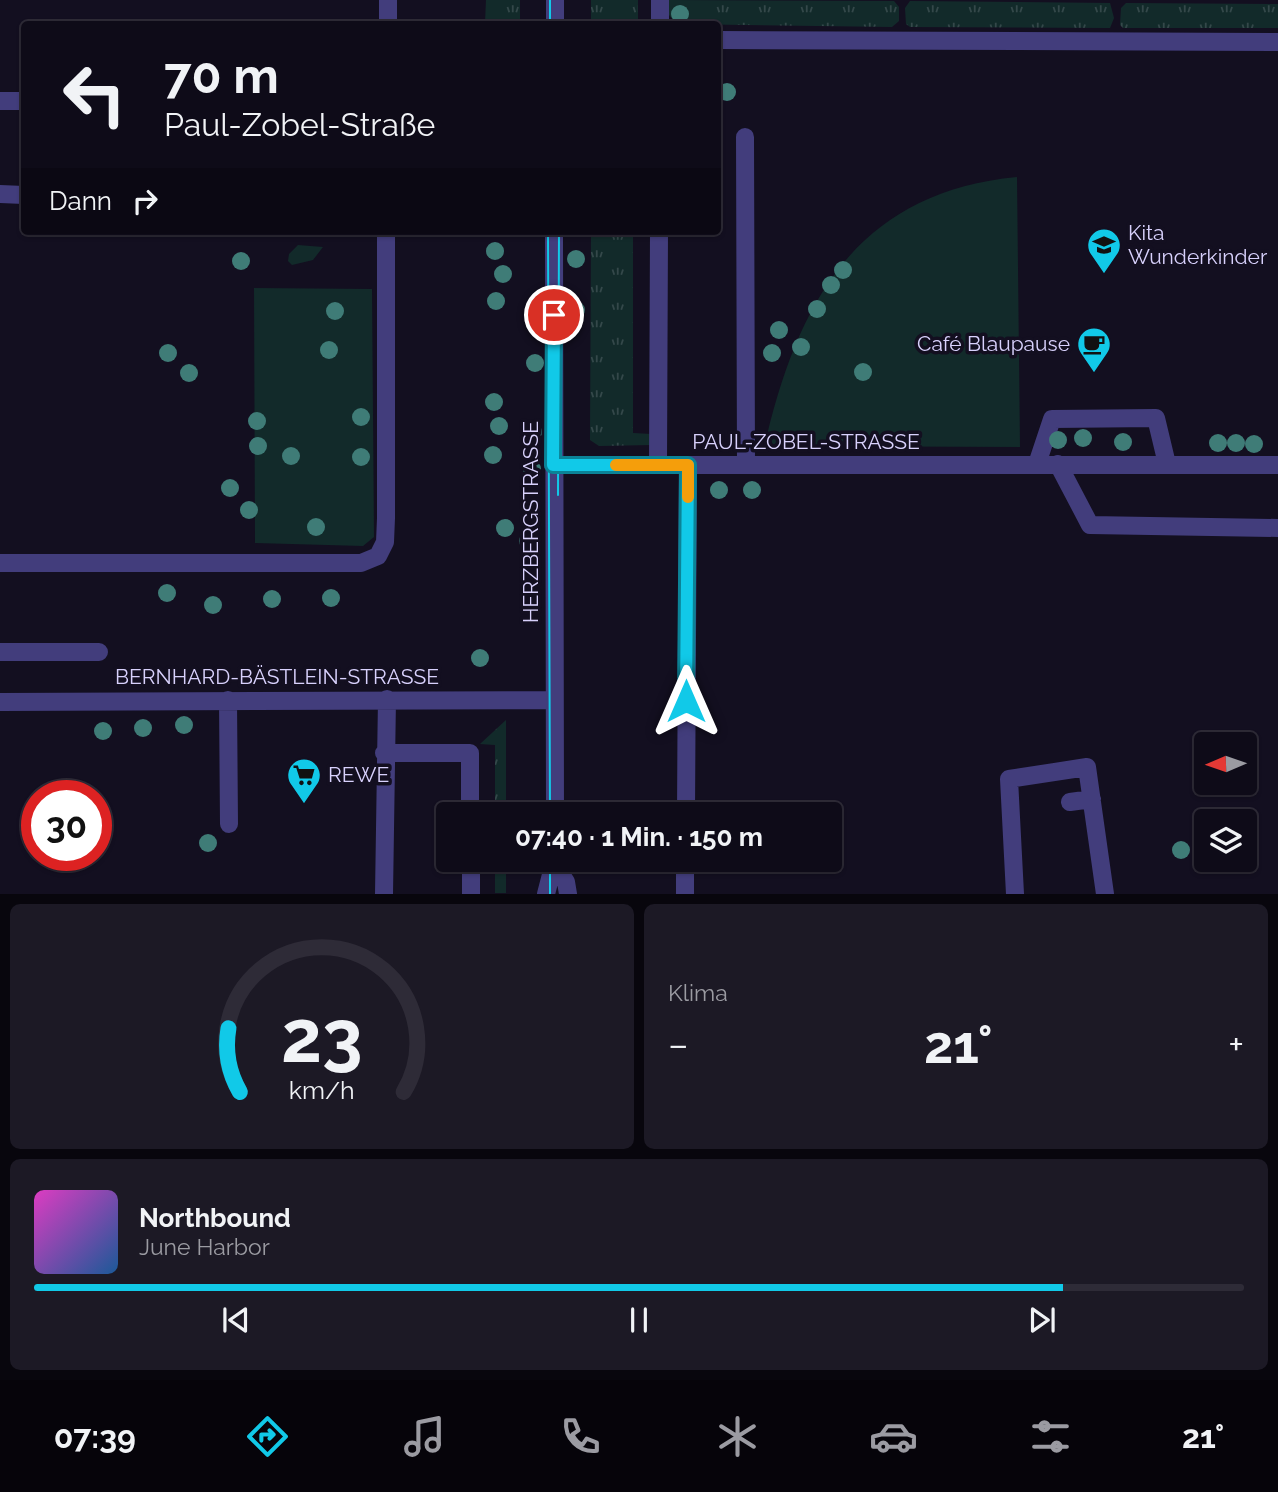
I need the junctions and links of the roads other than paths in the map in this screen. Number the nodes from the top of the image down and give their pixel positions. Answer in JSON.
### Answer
{"nodes":[{"id":1,"x":388,"y":0,"type":"edge"},
{"id":2,"x":555,"y":0,"type":"edge"},
{"id":3,"x":660,"y":0,"type":"edge"},
{"id":4,"x":388,"y":21,"type":"edge"},
{"id":5,"x":555,"y":21,"type":"edge"},
{"id":6,"x":660,"y":21,"type":"edge"},
{"id":7,"x":721,"y":40,"type":"edge"},
{"id":8,"x":1278,"y":42,"type":"edge"},
{"id":9,"x":0,"y":101,"type":"edge"},
{"id":10,"x":21,"y":101,"type":"edge"},
{"id":11,"x":745,"y":136,"type":"dead end"},
{"id":12,"x":0,"y":194,"type":"edge"},
{"id":13,"x":21,"y":195,"type":"edge"},
{"id":14,"x":386,"y":235,"type":"edge"},
{"id":15,"x":554,"y":235,"type":"edge"},
{"id":16,"x":659,"y":235,"type":"edge"},
{"id":17,"x":657,"y":464,"type":"junction"},
{"id":18,"x":1037,"y":464,"type":"junction"},
{"id":19,"x":1058,"y":464,"type":"junction"},
{"id":20,"x":1167,"y":464,"type":"junction"},
{"id":21,"x":553,"y":465,"type":"junction"},
{"id":22,"x":688,"y":465,"type":"junction"},
{"id":23,"x":746,"y":465,"type":"junction"},
{"id":24,"x":1278,"y":465,"type":"edge"},
{"id":25,"x":1278,"y":528,"type":"edge"},
{"id":26,"x":0,"y":563,"type":"edge"},
{"id":27,"x":0,"y":652,"type":"edge"},
{"id":28,"x":99,"y":652,"type":"dead end"},
{"id":29,"x":387,"y":699,"type":"junction"},
{"id":30,"x":228,"y":700,"type":"junction"},
{"id":31,"x":554,"y":700,"type":"junction"},
{"id":32,"x":0,"y":702,"type":"edge"},
{"id":33,"x":384,"y":753,"type":"junction"},
{"id":34,"x":1092,"y":799,"type":"junction"},
{"id":35,"x":470,"y":802,"type":"edge"},
{"id":36,"x":555,"y":802,"type":"edge"},
{"id":37,"x":686,"y":802,"type":"edge"},
{"id":38,"x":1070,"y":802,"type":"dead end"},
{"id":39,"x":229,"y":824,"type":"dead end"},
{"id":40,"x":471,"y":872,"type":"edge"},
{"id":41,"x":552,"y":872,"type":"edge"},
{"id":42,"x":560,"y":872,"type":"edge"},
{"id":43,"x":685,"y":872,"type":"edge"},
{"id":44,"x":383,"y":894,"type":"edge"},
{"id":45,"x":471,"y":894,"type":"edge"},
{"id":46,"x":546,"y":894,"type":"edge"},
{"id":47,"x":568,"y":894,"type":"edge"},
{"id":48,"x":685,"y":894,"type":"edge"},
{"id":49,"x":1015,"y":894,"type":"edge"},
{"id":50,"x":1105,"y":894,"type":"edge"}],
"edges":[{"from":1,"to":4,"type":"street"},
{"from":2,"to":5,"type":"street"},
{"from":3,"to":6,"type":"street"},
{"from":7,"to":8,"type":"street"},
{"from":9,"to":10,"type":"street"},
{"from":11,"to":23,"type":"street"},
{"from":12,"to":13,"type":"street"},
{"from":14,"to":26,"type":"street"},
{"from":15,"to":21,"type":"street","name":"HERZBERGSTRASSE"},
{"from":16,"to":17,"type":"street"},
{"from":17,"to":21,"type":"street","name":"PAUL-ZOBEL-STRASSE"},
{"from":17,"to":22,"type":"street","name":"PAUL-ZOBEL-STRASSE"},
{"from":18,"to":19,"type":"street","name":"PAUL-ZOBEL-STRASSE"},
{"from":18,"to":20,"type":"street"},
{"from":18,"to":23,"type":"street","name":"PAUL-ZOBEL-STRASSE"},
{"from":19,"to":20,"type":"street","name":"PAUL-ZOBEL-STRASSE"},
{"from":19,"to":25,"type":"street"},
{"from":20,"to":24,"type":"street","name":"PAUL-ZOBEL-STRASSE"},
{"from":21,"to":31,"type":"street","name":"HERZBERGSTRASSE"},
{"from":22,"to":23,"type":"street","name":"PAUL-ZOBEL-STRASSE"},
{"from":22,"to":37,"type":"street"},
{"from":27,"to":28,"type":"street"},
{"from":29,"to":30,"type":"street","name":"BERNHARD-BÄSTLEIN-STRASSE"},
{"from":29,"to":31,"type":"street","name":"BERNHARD-BÄSTLEIN-STRASSE"},
{"from":29,"to":33,"type":"street"},
{"from":30,"to":32,"type":"street","name":"BERNHARD-BÄSTLEIN-STRASSE"},
{"from":30,"to":39,"type":"street"},
{"from":31,"to":36,"type":"street","name":"HERZBERGSTRASSE"},
{"from":33,"to":35,"type":"street"},
{"from":33,"to":44,"type":"street"},
{"from":34,"to":38,"type":"street"},
{"from":34,"to":49,"type":"street"},
{"from":34,"to":50,"type":"street"},
{"from":40,"to":45,"type":"street"},
{"from":41,"to":46,"type":"street"},
{"from":42,"to":47,"type":"street"},
{"from":43,"to":48,"type":"street"}]}
